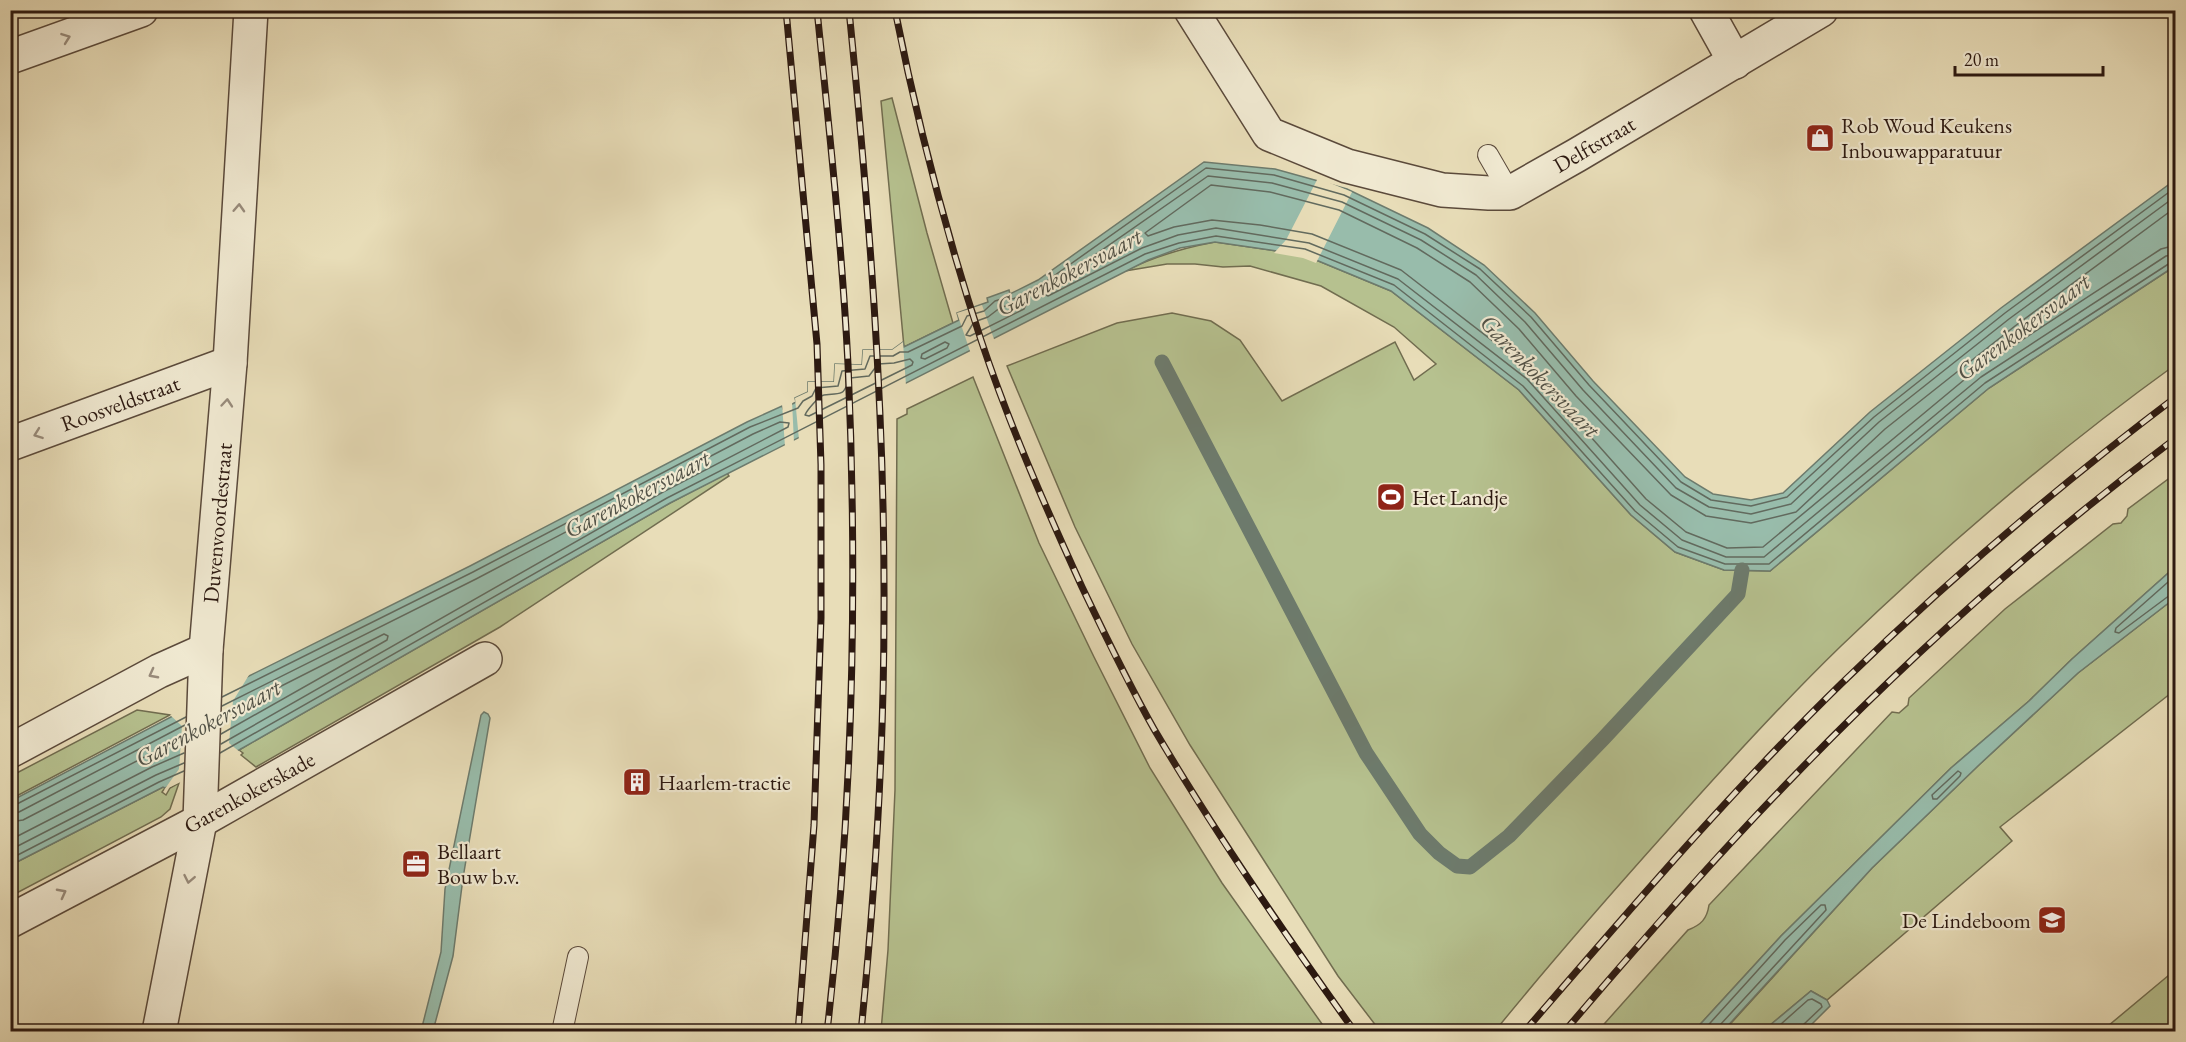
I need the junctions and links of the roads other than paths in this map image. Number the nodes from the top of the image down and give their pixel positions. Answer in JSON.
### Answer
{"nodes":[{"id":1,"x":141,"y":10,"type":"edge"},
{"id":2,"x":251,"y":10,"type":"edge"},
{"id":3,"x":1191,"y":10,"type":"edge"},
{"id":4,"x":1706,"y":10,"type":"edge"},
{"id":5,"x":1821,"y":10,"type":"edge"},
{"id":6,"x":10,"y":57,"type":"edge"},
{"id":7,"x":1736,"y":62,"type":"junction"},
{"id":8,"x":1488,"y":155,"type":"dead end"},
{"id":9,"x":1510,"y":192,"type":"junction"},
{"id":10,"x":230,"y":363,"type":"junction"},
{"id":11,"x":10,"y":444,"type":"edge"},
{"id":12,"x":206,"y":650,"type":"junction"},
{"id":13,"x":485,"y":659,"type":"dead end"},
{"id":14,"x":10,"y":751,"type":"edge"},
{"id":15,"x":200,"y":821,"type":"junction"},
{"id":16,"x":10,"y":921,"type":"edge"},
{"id":17,"x":578,"y":957,"type":"dead end"},
{"id":18,"x":159,"y":1032,"type":"edge"},
{"id":19,"x":562,"y":1032,"type":"edge"}],
"edges":[{"from":6,"to":1,"type":"street","one_way":true},
{"from":10,"to":2,"type":"street","name":"Duvenvoordestraat","one_way":true},
{"from":3,"to":9,"type":"street"},
{"from":4,"to":7,"type":"street"},
{"from":5,"to":7,"type":"street","name":"Delftstraat"},
{"from":7,"to":9,"type":"street","name":"Delftstraat"},
{"from":8,"to":9,"type":"lane"},
{"from":10,"to":11,"type":"street","name":"Roosveldstraat","one_way":true},
{"from":12,"to":10,"type":"street","name":"Duvenvoordestraat","one_way":true},
{"from":12,"to":14,"type":"street","one_way":true},
{"from":12,"to":15,"type":"street","name":"Duvenvoordestraat"},
{"from":13,"to":15,"type":"street","name":"Garenkokerskade"},
{"from":16,"to":15,"type":"street","name":"Garenkokerskade","one_way":true},
{"from":15,"to":18,"type":"street","name":"Duvenvoordestraat","one_way":true},
{"from":17,"to":19,"type":"lane"}]}
